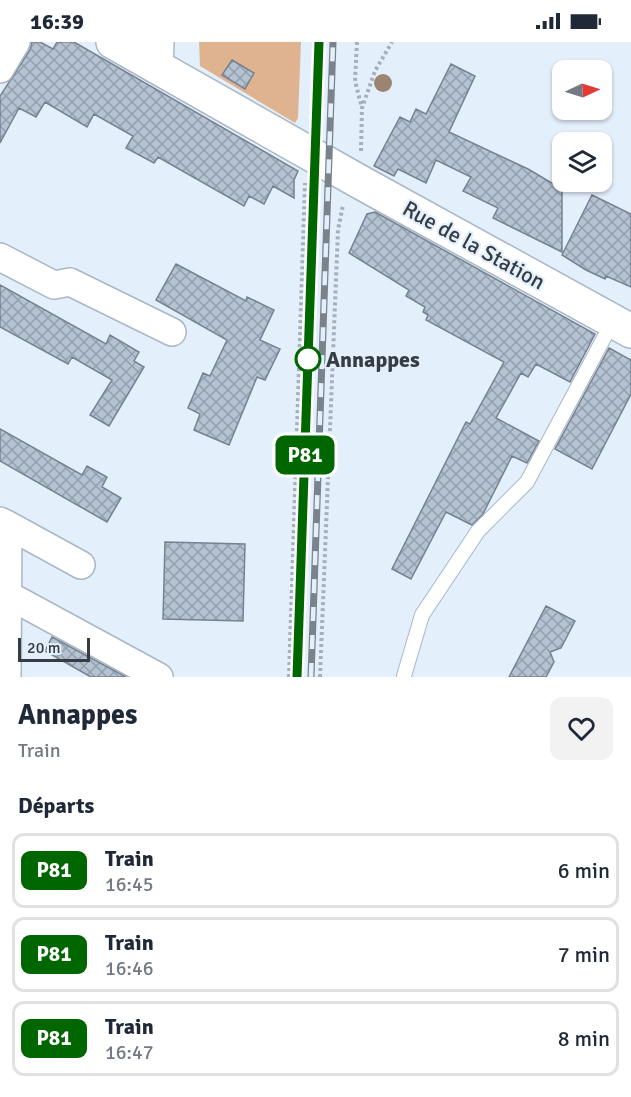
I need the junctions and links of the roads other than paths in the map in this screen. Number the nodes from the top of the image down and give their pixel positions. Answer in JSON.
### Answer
{"nodes":[{"id":1,"x":16,"y":42,"type":"edge"},
{"id":2,"x":113,"y":42,"type":"edge"},
{"id":3,"x":159,"y":56,"type":"edge"},
{"id":4,"x":0,"y":69,"type":"edge"},
{"id":5,"x":0,"y":257,"type":"edge"},
{"id":6,"x":622,"y":326,"type":"edge"},
{"id":7,"x":172,"y":332,"type":"dead end"},
{"id":8,"x":4,"y":523,"type":"edge"},
{"id":9,"x":81,"y":565,"type":"dead end"},
{"id":10,"x":8,"y":595,"type":"junction"},
{"id":11,"x":404,"y":676,"type":"edge"},
{"id":12,"x":7,"y":677,"type":"edge"},
{"id":13,"x":159,"y":677,"type":"edge"}],
"edges":[{"from":1,"to":4,"type":"street"},
{"from":2,"to":3,"type":"street","name":"Rue de la Station"},
{"from":3,"to":6,"type":"street","name":"Rue de la Station"},
{"from":5,"to":7,"type":"street"},
{"from":6,"to":11,"type":"lane"},
{"from":8,"to":9,"type":"street"},
{"from":8,"to":10,"type":"street"},
{"from":10,"to":12,"type":"street"},
{"from":10,"to":13,"type":"street"}]}
